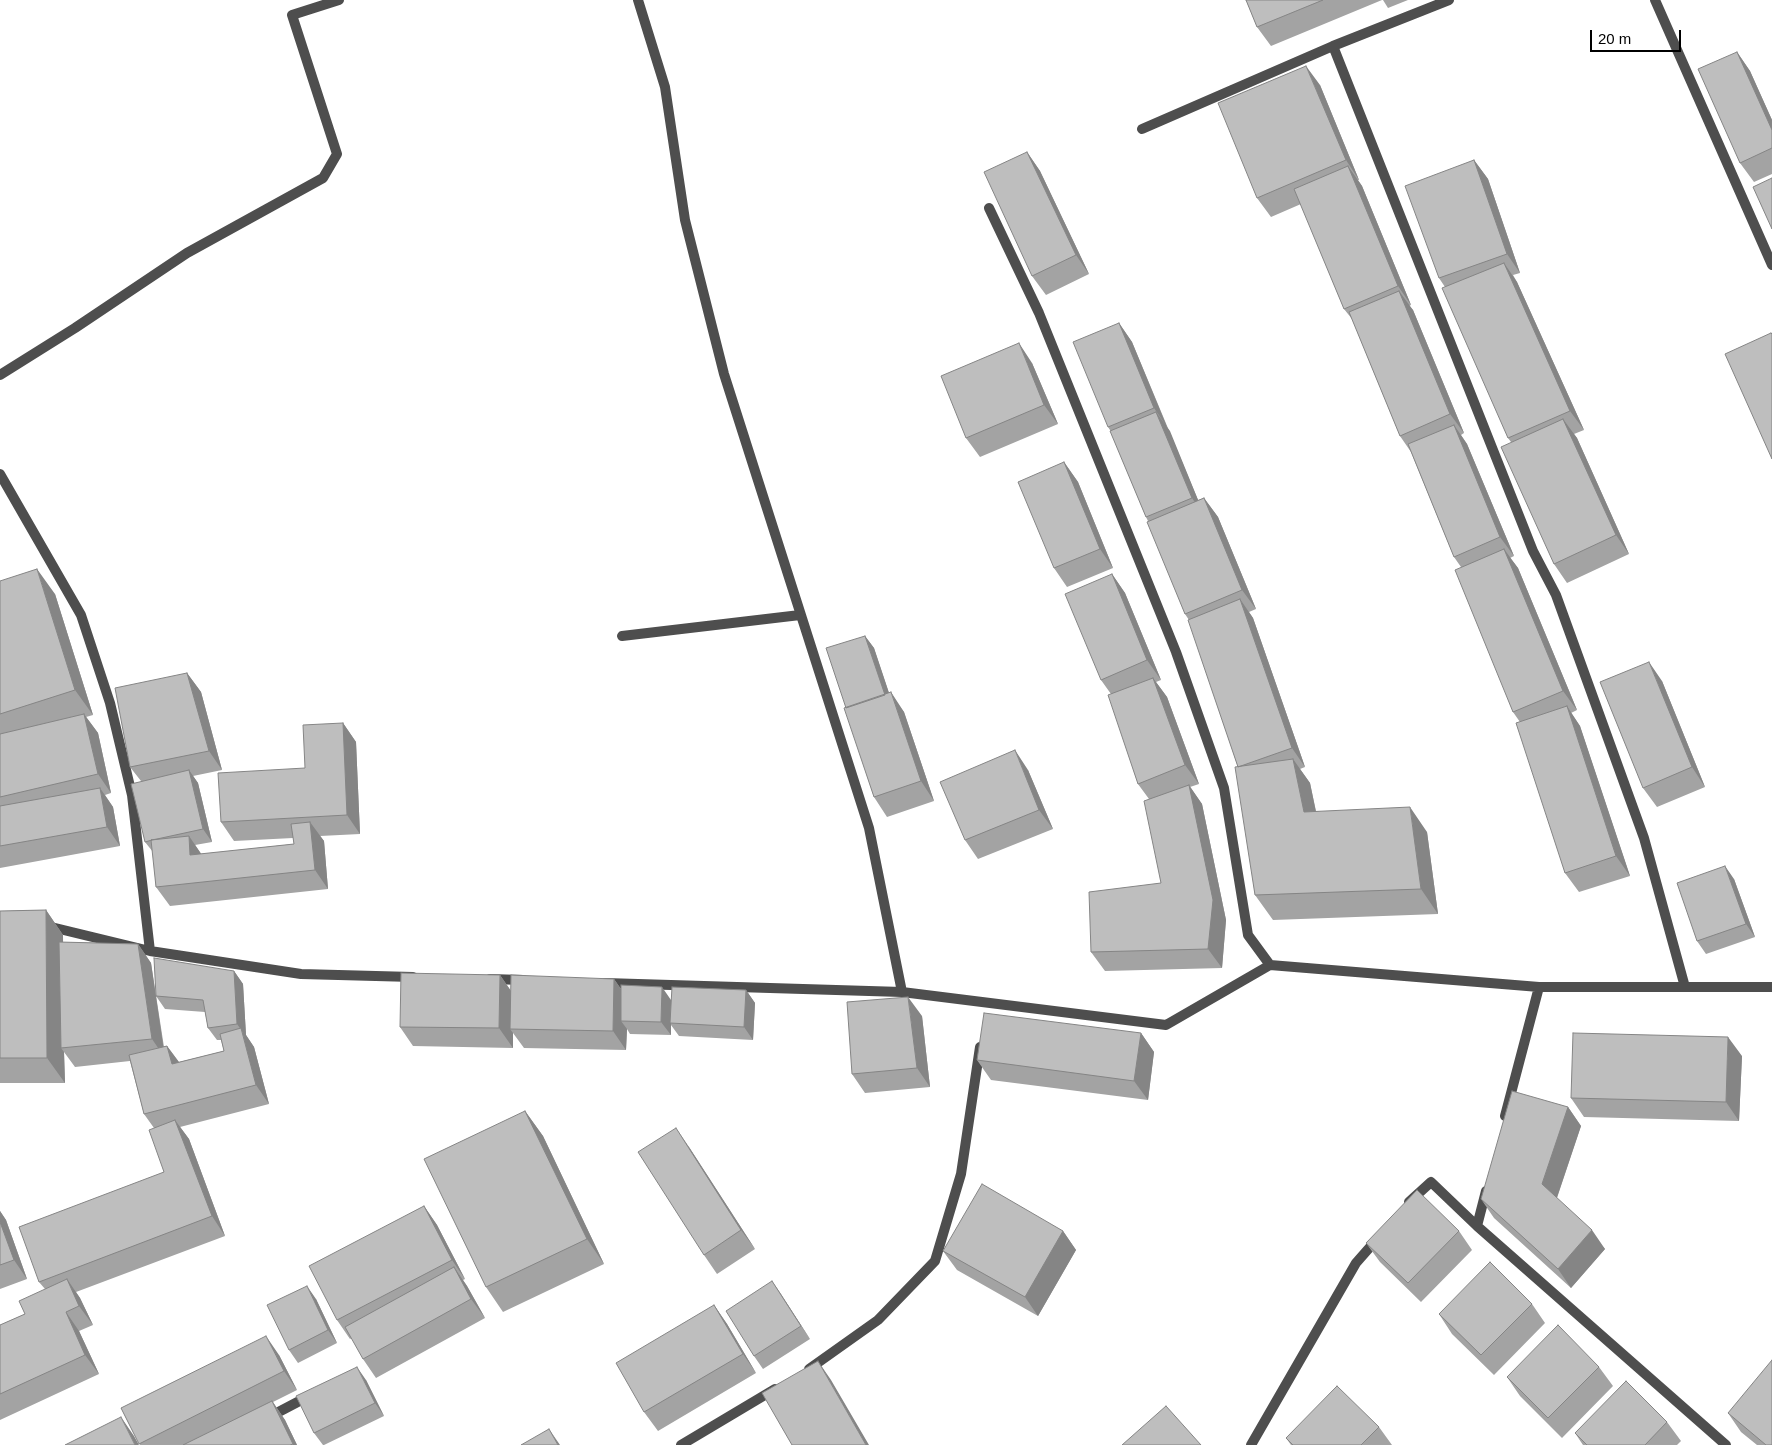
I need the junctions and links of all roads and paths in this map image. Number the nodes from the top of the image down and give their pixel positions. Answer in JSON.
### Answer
{"nodes":[{"id":1,"x":339,"y":0,"type":"edge"},
{"id":2,"x":638,"y":0,"type":"edge"},
{"id":3,"x":1449,"y":0,"type":"edge"},
{"id":4,"x":1655,"y":0,"type":"edge"},
{"id":5,"x":1333,"y":46,"type":"junction"},
{"id":6,"x":1142,"y":129,"type":"dead end"},
{"id":7,"x":989,"y":208,"type":"edge"},
{"id":8,"x":1772,"y":266,"type":"edge"},
{"id":9,"x":0,"y":375,"type":"edge"},
{"id":10,"x":0,"y":474,"type":"edge"},
{"id":11,"x":800,"y":615,"type":"junction"},
{"id":12,"x":622,"y":636,"type":"dead end"},
{"id":13,"x":38,"y":923,"type":"edge"},
{"id":14,"x":150,"y":951,"type":"junction"},
{"id":15,"x":1270,"y":965,"type":"junction"},
{"id":16,"x":419,"y":977,"type":"edge"},
{"id":17,"x":478,"y":979,"type":"edge"},
{"id":18,"x":537,"y":981,"type":"edge"},
{"id":19,"x":596,"y":983,"type":"edge"},
{"id":20,"x":1539,"y":987,"type":"junction"},
{"id":21,"x":1685,"y":987,"type":"junction"},
{"id":22,"x":1772,"y":987,"type":"edge"},
{"id":23,"x":902,"y":992,"type":"junction"},
{"id":24,"x":980,"y":1041,"type":"edge"},
{"id":25,"x":1502,"y":1130,"type":"edge"},
{"id":26,"x":1489,"y":1178,"type":"edge"},
{"id":27,"x":1404,"y":1207,"type":"edge"},
{"id":28,"x":1477,"y":1226,"type":"junction"},
{"id":29,"x":1386,"y":1228,"type":"edge"},
{"id":30,"x":801,"y":1373,"type":"edge"},
{"id":31,"x":784,"y":1384,"type":"edge"},
{"id":32,"x":318,"y":1392,"type":"edge"},
{"id":33,"x":256,"y":1423,"type":"edge"},
{"id":34,"x":681,"y":1445,"type":"edge"},
{"id":35,"x":1251,"y":1445,"type":"edge"},
{"id":36,"x":1726,"y":1445,"type":"edge"}],
"edges":[{"from":1,"to":9,"type":"street"},
{"from":2,"to":11,"type":"street"},
{"from":3,"to":5,"type":"street"},
{"from":4,"to":8,"type":"street"},
{"from":5,"to":6,"type":"street"},
{"from":5,"to":21,"type":"street"},
{"from":7,"to":15,"type":"street"},
{"from":10,"to":14,"type":"street"},
{"from":11,"to":12,"type":"street"},
{"from":11,"to":23,"type":"street"},
{"from":13,"to":14,"type":"street"},
{"from":14,"to":16,"type":"street"},
{"from":15,"to":20,"type":"street"},
{"from":15,"to":23,"type":"street"},
{"from":17,"to":18,"type":"street"},
{"from":19,"to":23,"type":"street"},
{"from":20,"to":21,"type":"street"},
{"from":20,"to":25,"type":"street"},
{"from":21,"to":22,"type":"street"},
{"from":24,"to":30,"type":"street"},
{"from":26,"to":28,"type":"street"},
{"from":27,"to":28,"type":"street"},
{"from":28,"to":36,"type":"street"},
{"from":29,"to":35,"type":"street"},
{"from":31,"to":34,"type":"street"},
{"from":32,"to":33,"type":"street"}]}
